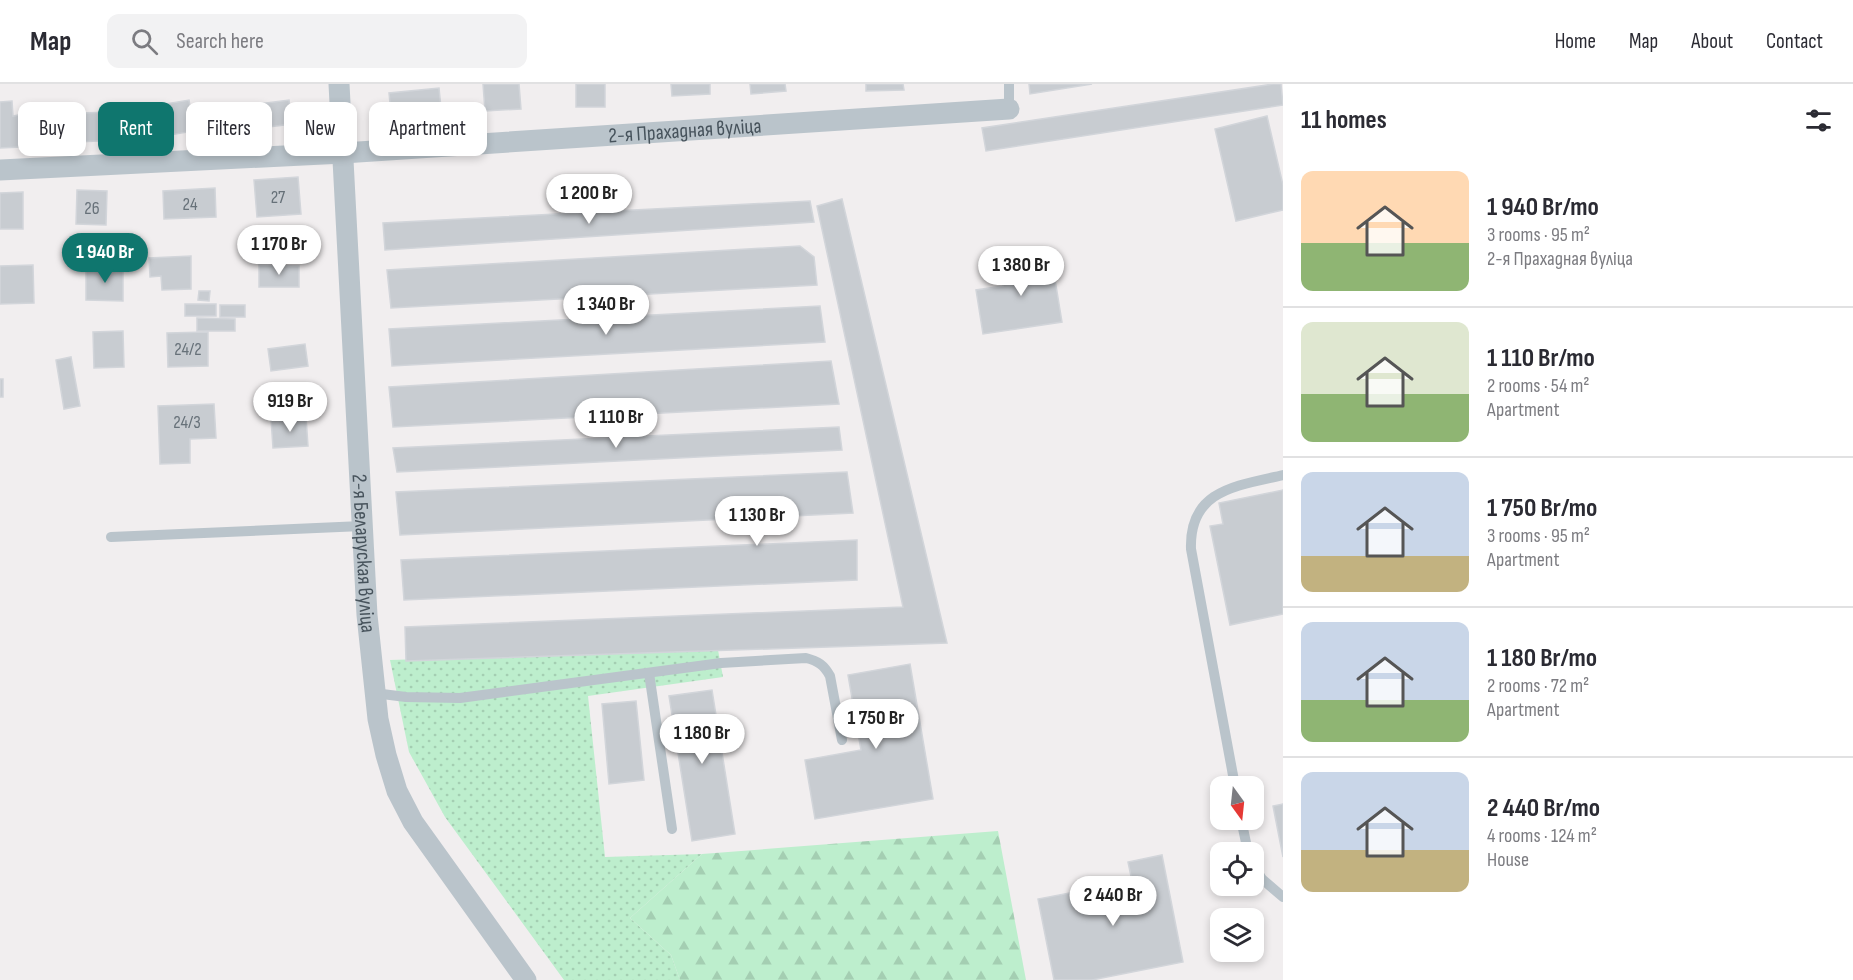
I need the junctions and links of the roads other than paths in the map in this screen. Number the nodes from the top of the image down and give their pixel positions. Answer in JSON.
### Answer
{"nodes":[{"id":1,"x":339,"y":84,"type":"edge"},
{"id":2,"x":1009,"y":84,"type":"edge"},
{"id":3,"x":340,"y":102,"type":"edge"},
{"id":4,"x":1009,"y":109,"type":"joint"},
{"id":5,"x":357,"y":152,"type":"edge"},
{"id":6,"x":284,"y":156,"type":"edge"},
{"id":7,"x":344,"y":156,"type":"edge"},
{"id":8,"x":0,"y":170,"type":"edge"},
{"id":9,"x":1283,"y":475,"type":"edge"},
{"id":10,"x":362,"y":526,"type":"junction"},
{"id":11,"x":111,"y":537,"type":"dead end"},
{"id":12,"x":649,"y":674,"type":"junction"},
{"id":13,"x":374,"y":693,"type":"junction"},
{"id":14,"x":842,"y":740,"type":"dead end"},
{"id":15,"x":1233,"y":776,"type":"edge"},
{"id":16,"x":672,"y":829,"type":"dead end"},
{"id":17,"x":1264,"y":881,"type":"edge"},
{"id":18,"x":1283,"y":897,"type":"edge"},
{"id":19,"x":526,"y":980,"type":"edge"}],
"edges":[{"from":1,"to":3,"type":"street","name":"2-я Беларуская вуліца"},
{"from":2,"to":4,"type":"lane"},
{"from":4,"to":5,"type":"street","name":"2-я Прахадная вуліца"},
{"from":6,"to":8,"type":"street","name":"2-я Прахадная вуліца"},
{"from":7,"to":10,"type":"street","name":"2-я Беларуская вуліца"},
{"from":9,"to":15,"type":"lane"},
{"from":10,"to":11,"type":"lane"},
{"from":10,"to":13,"type":"street","name":"2-я Беларуская вуліца"},
{"from":12,"to":13,"type":"lane"},
{"from":12,"to":14,"type":"lane"},
{"from":12,"to":16,"type":"lane"},
{"from":13,"to":19,"type":"street","name":"2-я Беларуская вуліца"},
{"from":17,"to":18,"type":"lane"}]}
